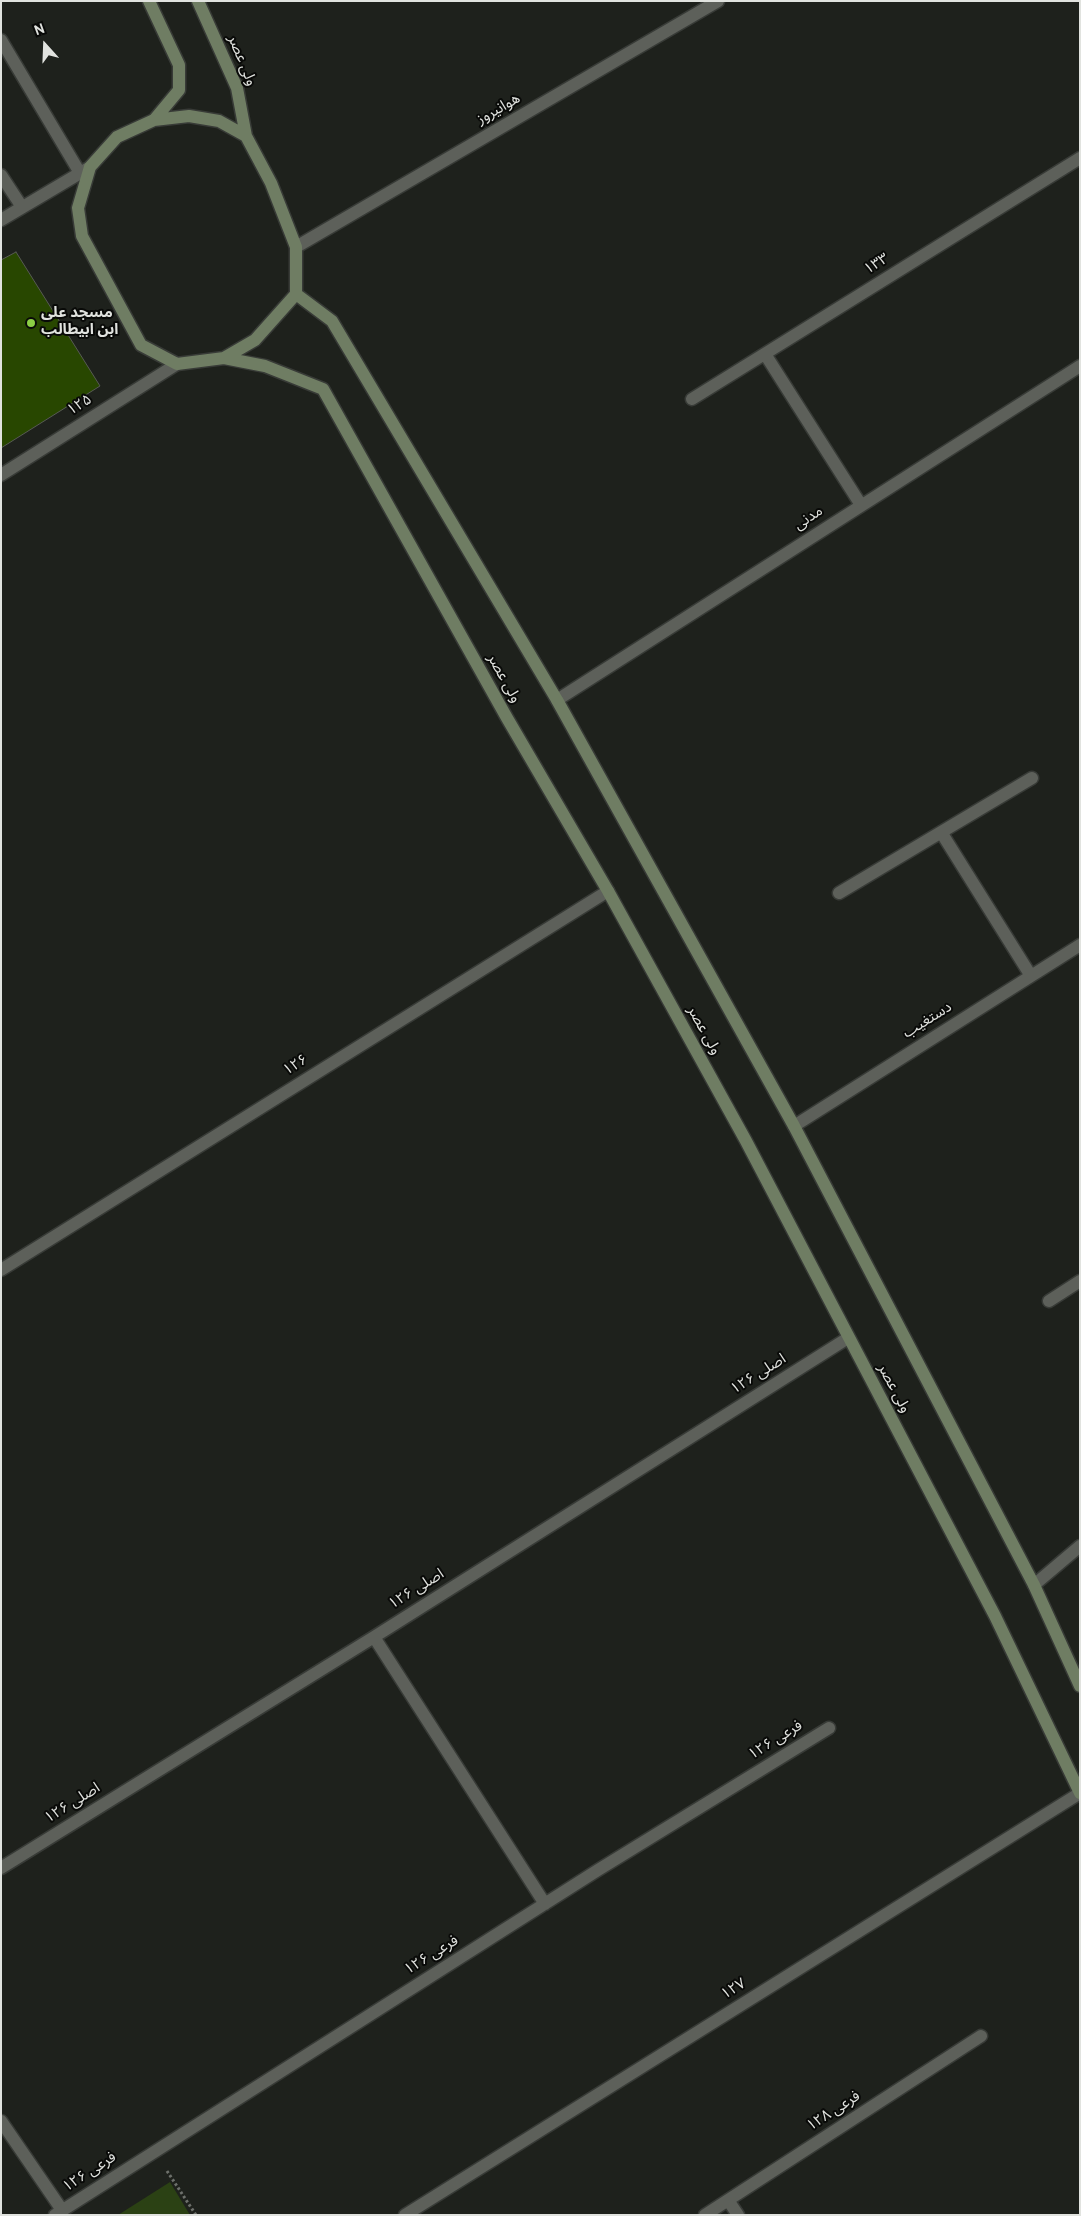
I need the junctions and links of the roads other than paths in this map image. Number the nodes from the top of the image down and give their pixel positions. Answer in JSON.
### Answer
{"nodes":[{"id":1,"x":149,"y":1,"type":"edge"},
{"id":2,"x":198,"y":1,"type":"edge"},
{"id":3,"x":718,"y":1,"type":"edge"},
{"id":4,"x":1,"y":40,"type":"edge"},
{"id":5,"x":154,"y":120,"type":"junction"},
{"id":6,"x":246,"y":136,"type":"junction"},
{"id":7,"x":1080,"y":158,"type":"edge"},
{"id":8,"x":85,"y":170,"type":"junction"},
{"id":9,"x":1,"y":175,"type":"edge"},
{"id":10,"x":22,"y":207,"type":"junction"},
{"id":11,"x":1,"y":220,"type":"edge"},
{"id":12,"x":296,"y":247,"type":"junction"},
{"id":13,"x":296,"y":294,"type":"junction"},
{"id":14,"x":765,"y":354,"type":"junction"},
{"id":15,"x":224,"y":358,"type":"junction"},
{"id":16,"x":177,"y":364,"type":"junction"},
{"id":17,"x":1080,"y":366,"type":"edge"},
{"id":18,"x":692,"y":399,"type":"dead end"},
{"id":19,"x":1,"y":475,"type":"edge"},
{"id":20,"x":861,"y":504,"type":"junction"},
{"id":21,"x":557,"y":700,"type":"junction"},
{"id":22,"x":1032,"y":778,"type":"dead end"},
{"id":23,"x":941,"y":832,"type":"junction"},
{"id":24,"x":608,"y":891,"type":"junction"},
{"id":25,"x":839,"y":893,"type":"dead end"},
{"id":26,"x":1080,"y":945,"type":"edge"},
{"id":27,"x":1031,"y":976,"type":"junction"},
{"id":28,"x":794,"y":1126,"type":"junction"},
{"id":29,"x":1,"y":1270,"type":"edge"},
{"id":30,"x":1080,"y":1282,"type":"edge"},
{"id":31,"x":1049,"y":1301,"type":"dead end"},
{"id":32,"x":848,"y":1338,"type":"junction"},
{"id":33,"x":1080,"y":1546,"type":"edge"},
{"id":34,"x":1034,"y":1585,"type":"junction"},
{"id":35,"x":374,"y":1637,"type":"junction"},
{"id":36,"x":1080,"y":1686,"type":"edge"},
{"id":37,"x":828,"y":1728,"type":"dead end"},
{"id":38,"x":1080,"y":1793,"type":"edge"},
{"id":39,"x":1,"y":1868,"type":"edge"},
{"id":40,"x":545,"y":1904,"type":"junction"},
{"id":41,"x":981,"y":2036,"type":"dead end"},
{"id":42,"x":1,"y":2121,"type":"edge"},
{"id":43,"x":728,"y":2200,"type":"junction"},
{"id":44,"x":59,"y":2213,"type":"edge"},
{"id":45,"x":405,"y":2215,"type":"edge"},
{"id":46,"x":705,"y":2215,"type":"edge"},
{"id":47,"x":738,"y":2215,"type":"edge"}],
"edges":[{"from":1,"to":5,"type":"main road"},
{"from":2,"to":6,"type":"main road","name":"ولی عصر"},
{"from":3,"to":12,"type":"street","name":"هوانیروز"},
{"from":4,"to":8,"type":"street"},
{"from":5,"to":6,"type":"main road"},
{"from":5,"to":8,"type":"main road"},
{"from":6,"to":12,"type":"main road","name":"ولی عصر"},
{"from":7,"to":14,"type":"street","name":"۱۳۳"},
{"from":8,"to":10,"type":"street"},
{"from":8,"to":16,"type":"main road"},
{"from":9,"to":10,"type":"street"},
{"from":10,"to":11,"type":"street"},
{"from":12,"to":13,"type":"main road"},
{"from":13,"to":15,"type":"main road"},
{"from":13,"to":21,"type":"main road"},
{"from":14,"to":18,"type":"street","name":"۱۳۳"},
{"from":14,"to":20,"type":"street"},
{"from":15,"to":16,"type":"main road"},
{"from":15,"to":24,"type":"main road","name":"ولی عصر"},
{"from":16,"to":19,"type":"street","name":"۱۲۵"},
{"from":17,"to":20,"type":"street","name":"مدنی"},
{"from":20,"to":21,"type":"street","name":"مدنی"},
{"from":21,"to":28,"type":"main road"},
{"from":22,"to":23,"type":"street"},
{"from":23,"to":25,"type":"street"},
{"from":23,"to":27,"type":"street"},
{"from":24,"to":29,"type":"street","name":"۱۲۶"},
{"from":24,"to":32,"type":"main road","name":"ولی عصر"},
{"from":26,"to":27,"type":"street","name":"دستغیب"},
{"from":27,"to":28,"type":"street","name":"دستغیب"},
{"from":28,"to":34,"type":"main road"},
{"from":30,"to":31,"type":"street"},
{"from":32,"to":35,"type":"street","name":"۱۲۶ اصلی"},
{"from":32,"to":38,"type":"main road","name":"ولی عصر"},
{"from":33,"to":34,"type":"street"},
{"from":34,"to":36,"type":"main road"},
{"from":35,"to":39,"type":"street","name":"۱۲۶ اصلی"},
{"from":35,"to":40,"type":"street"},
{"from":37,"to":40,"type":"street","name":"۱۲۶ فرعی"},
{"from":38,"to":45,"type":"street","name":"۱۲۷"},
{"from":40,"to":44,"type":"street","name":"۱۲۶ فرعی"},
{"from":41,"to":43,"type":"street","name":"۱۲۸ فرعی"},
{"from":42,"to":44,"type":"street"},
{"from":43,"to":46,"type":"street","name":"۱۲۸ فرعی"},
{"from":43,"to":47,"type":"street"}]}
